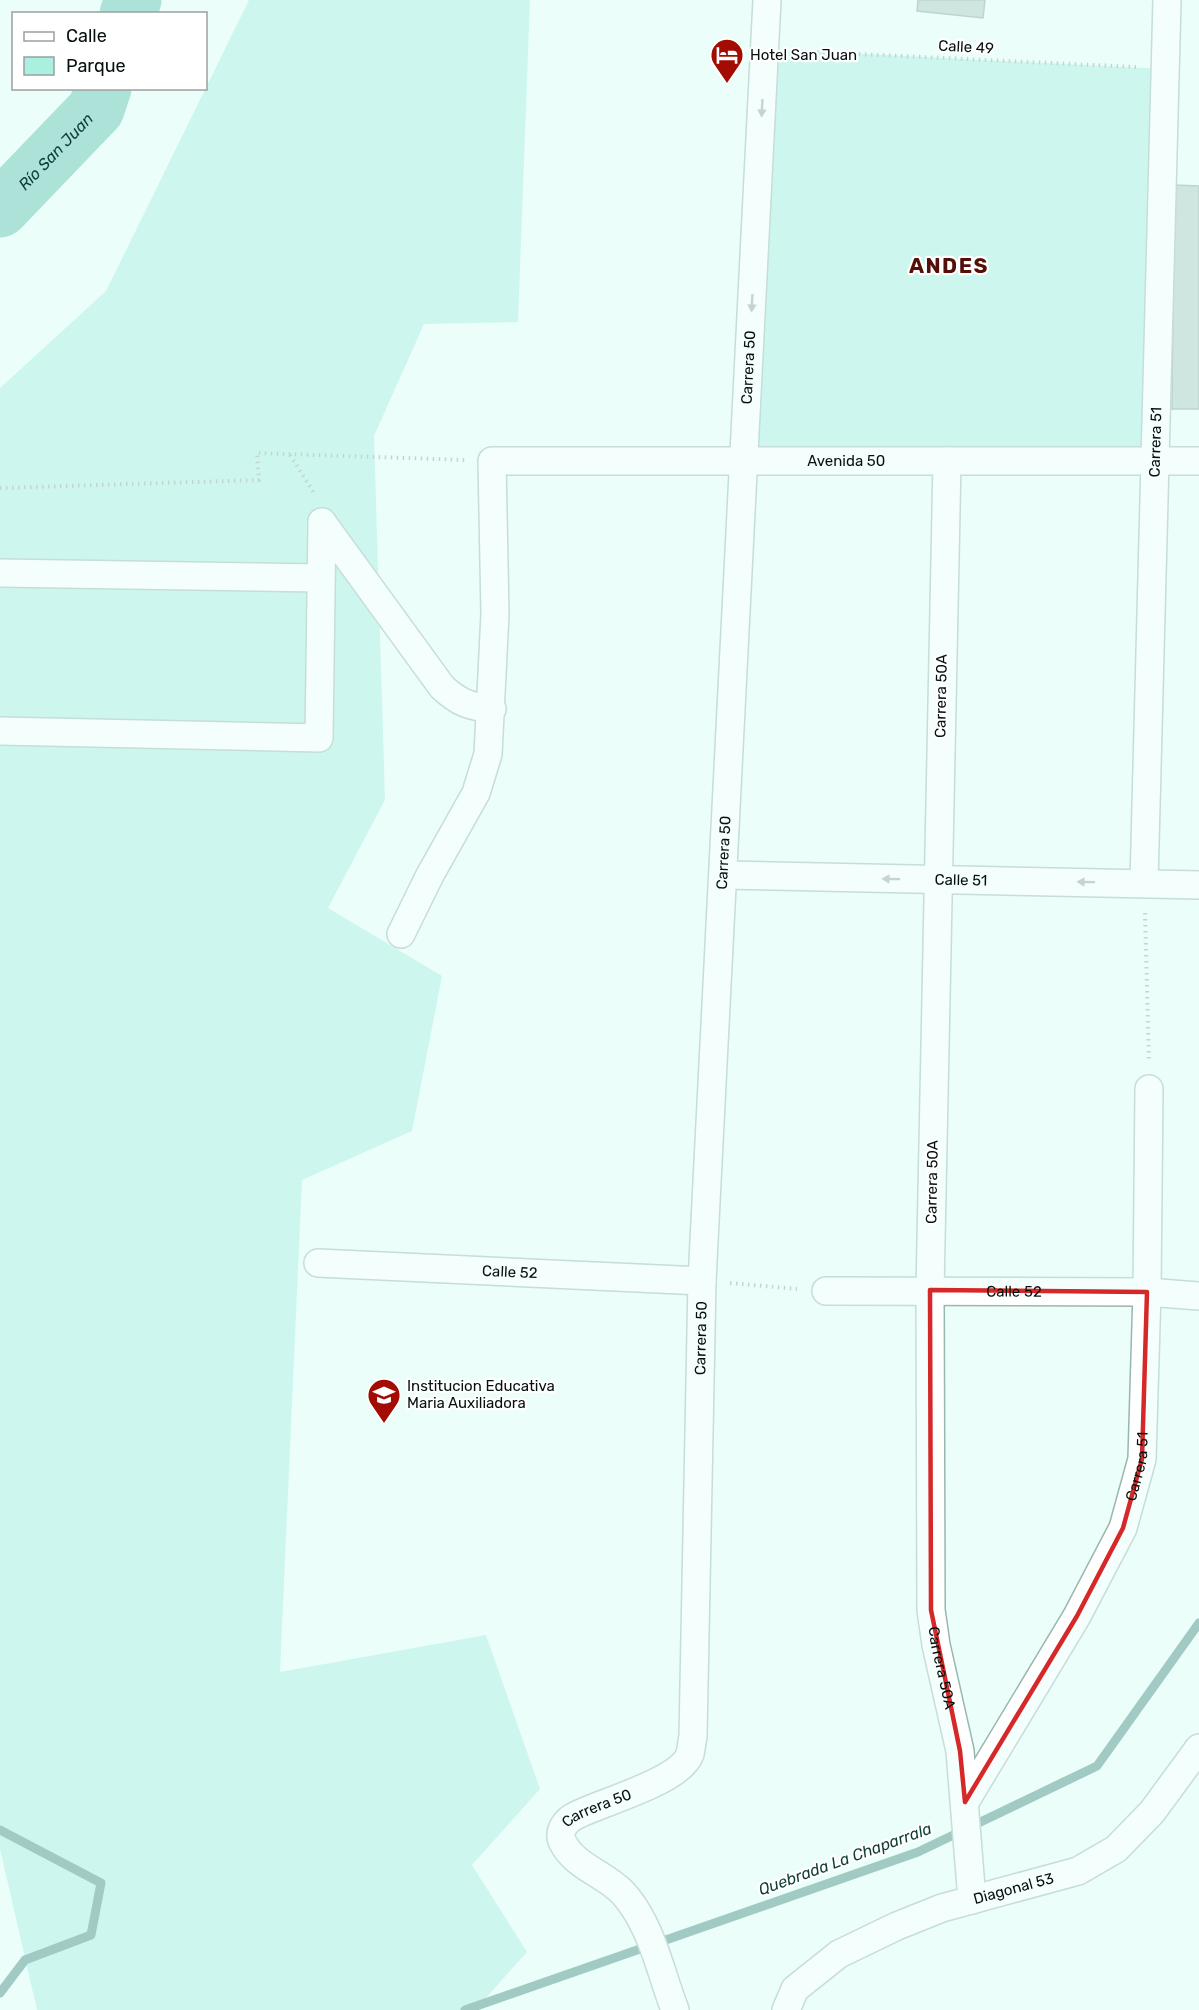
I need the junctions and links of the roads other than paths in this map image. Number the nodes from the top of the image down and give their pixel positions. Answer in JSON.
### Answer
{"nodes":[{"id":1,"x":768,"y":0,"type":"edge"},
{"id":2,"x":1167,"y":0,"type":"edge"},
{"id":3,"x":744,"y":461,"type":"junction"},
{"id":4,"x":947,"y":461,"type":"junction"},
{"id":5,"x":1155,"y":461,"type":"junction"},
{"id":6,"x":1199,"y":461,"type":"edge"},
{"id":7,"x":0,"y":573,"type":"edge"},
{"id":8,"x":320,"y":578,"type":"junction"},
{"id":9,"x":492,"y":709,"type":"junction"},
{"id":10,"x":0,"y":731,"type":"edge"},
{"id":11,"x":723,"y":875,"type":"junction"},
{"id":12,"x":937,"y":880,"type":"junction"},
{"id":13,"x":1144,"y":884,"type":"junction"},
{"id":14,"x":1199,"y":885,"type":"edge"},
{"id":15,"x":401,"y":934,"type":"dead end"},
{"id":16,"x":1149,"y":1089,"type":"road end"},
{"id":17,"x":318,"y":1263,"type":"dead end"},
{"id":18,"x":702,"y":1281,"type":"junction"},
{"id":19,"x":930,"y":1290,"type":"junction"},
{"id":20,"x":826,"y":1292,"type":"road end"},
{"id":21,"x":1147,"y":1292,"type":"junction"},
{"id":22,"x":1199,"y":1296,"type":"edge"},
{"id":23,"x":1197,"y":1755,"type":"edge"},
{"id":24,"x":965,"y":1802,"type":"junction"},
{"id":25,"x":972,"y":1900,"type":"junction"},
{"id":26,"x":790,"y":2000,"type":"edge"},
{"id":27,"x":675,"y":2010,"type":"edge"}],
"edges":[{"from":1,"to":3,"type":"street","name":"Carrera 50","one_way":true},
{"from":2,"to":5,"type":"street","name":"Carrera 51"},
{"from":3,"to":4,"type":"street","name":"Avenida 50"},
{"from":3,"to":9,"type":"street","name":"Avenida 50"},
{"from":3,"to":11,"type":"street","name":"Carrera 50"},
{"from":4,"to":5,"type":"street","name":"Avenida 50"},
{"from":4,"to":12,"type":"street","name":"Carrera 50A"},
{"from":5,"to":6,"type":"street","name":"Avenida 50"},
{"from":5,"to":13,"type":"street","name":"Carrera 51"},
{"from":7,"to":8,"type":"street"},
{"from":8,"to":9,"type":"street"},
{"from":8,"to":10,"type":"street"},
{"from":9,"to":15,"type":"street"},
{"from":12,"to":11,"type":"street","name":"Calle 51","one_way":true},
{"from":11,"to":18,"type":"street","name":"Carrera 50"},
{"from":13,"to":12,"type":"street","name":"Calle 51","one_way":true},
{"from":12,"to":19,"type":"street","name":"Carrera 50A"},
{"from":13,"to":14,"type":"street","name":"Calle 51"},
{"from":16,"to":21,"type":"street","name":"Carrera 51"},
{"from":17,"to":18,"type":"street","name":"Calle 52"},
{"from":18,"to":27,"type":"street","name":"Carrera 50"},
{"from":19,"to":20,"type":"street","name":"Calle 52"},
{"from":19,"to":21,"type":"street","name":"Calle 52"},
{"from":19,"to":24,"type":"street","name":"Carrera 50A"},
{"from":21,"to":22,"type":"street","name":"Calle 52"},
{"from":21,"to":24,"type":"street","name":"Carrera 51"},
{"from":23,"to":25,"type":"street","name":"Diagonal 53"},
{"from":24,"to":25,"type":"street","name":"Carrera 50A"},
{"from":25,"to":26,"type":"street","name":"Diagonal 53"}]}
